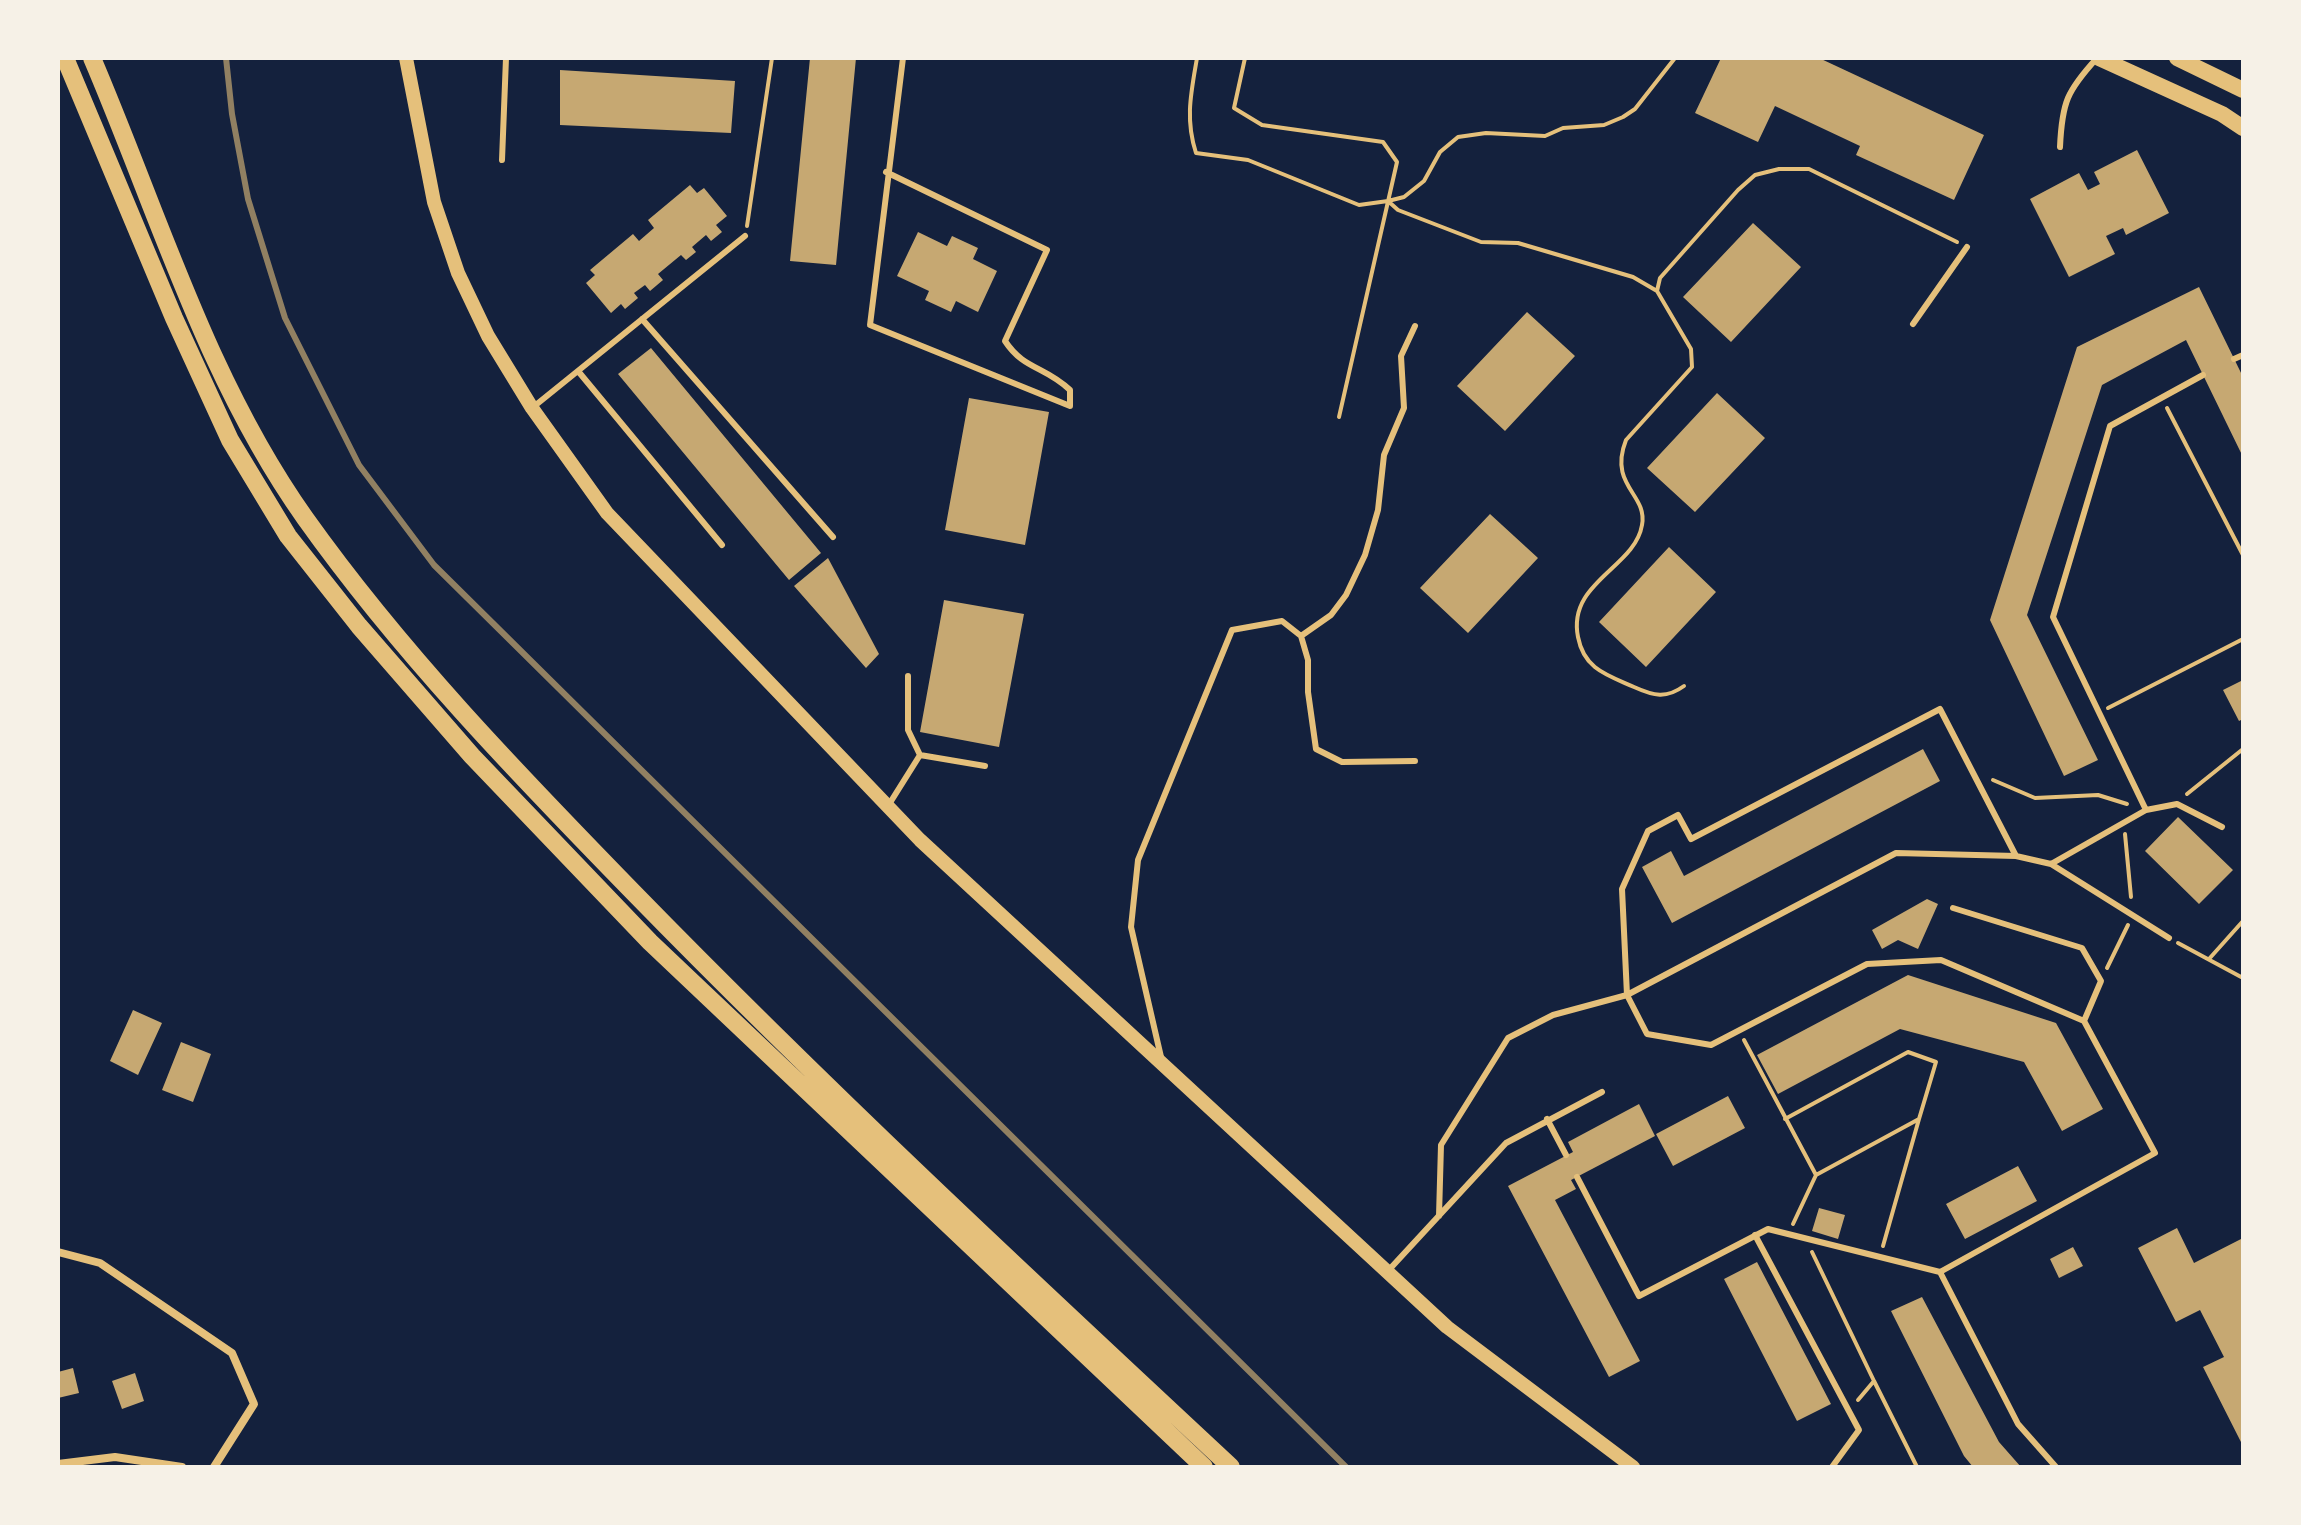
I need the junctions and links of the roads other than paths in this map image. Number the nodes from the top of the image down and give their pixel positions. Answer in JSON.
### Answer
{"nodes":[{"id":1,"x":65,"y":58,"type":"edge"},
{"id":2,"x":92,"y":58,"type":"edge"},
{"id":3,"x":406,"y":58,"type":"edge"},
{"id":4,"x":506,"y":58,"type":"edge"},
{"id":5,"x":903,"y":58,"type":"edge"},
{"id":6,"x":2098,"y":58,"type":"edge"},
{"id":7,"x":2177,"y":58,"type":"edge"},
{"id":8,"x":2243,"y":90,"type":"edge"},
{"id":9,"x":2243,"y":128,"type":"edge"},
{"id":10,"x":2060,"y":147,"type":"dead end"},
{"id":11,"x":502,"y":160,"type":"dead end"},
{"id":12,"x":886,"y":172,"type":"junction"},
{"id":13,"x":745,"y":236,"type":"road end"},
{"id":14,"x":1967,"y":247,"type":"road end"},
{"id":15,"x":642,"y":319,"type":"junction"},
{"id":16,"x":1913,"y":324,"type":"dead end"},
{"id":17,"x":1415,"y":326,"type":"dead end"},
{"id":18,"x":2243,"y":355,"type":"edge"},
{"id":19,"x":2234,"y":359,"type":"dead end"},
{"id":20,"x":578,"y":371,"type":"junction"},
{"id":21,"x":2203,"y":375,"type":"dead end"},
{"id":22,"x":532,"y":408,"type":"junction"},
{"id":23,"x":833,"y":537,"type":"dead end"},
{"id":24,"x":722,"y":545,"type":"dead end"},
{"id":25,"x":1301,"y":636,"type":"junction"},
{"id":26,"x":908,"y":676,"type":"dead end"},
{"id":27,"x":920,"y":755,"type":"junction"},
{"id":28,"x":1415,"y":761,"type":"dead end"},
{"id":29,"x":985,"y":766,"type":"dead end"},
{"id":30,"x":888,"y":806,"type":"junction"},
{"id":31,"x":2146,"y":810,"type":"junction"},
{"id":32,"x":2222,"y":827,"type":"dead end"},
{"id":33,"x":2016,"y":856,"type":"junction"},
{"id":34,"x":2051,"y":864,"type":"junction"},
{"id":35,"x":1953,"y":908,"type":"dead end"},
{"id":36,"x":2169,"y":938,"type":"road end"},
{"id":37,"x":1627,"y":995,"type":"junction"},
{"id":38,"x":2084,"y":1021,"type":"junction"},
{"id":39,"x":1163,"y":1065,"type":"junction"},
{"id":40,"x":1602,"y":1092,"type":"dead end"},
{"id":41,"x":1547,"y":1119,"type":"junction"},
{"id":42,"x":1566,"y":1155,"type":"dead end"},
{"id":43,"x":1577,"y":1177,"type":"dead end"},
{"id":44,"x":1439,"y":1216,"type":"junction"},
{"id":45,"x":1755,"y":1235,"type":"junction"},
{"id":46,"x":58,"y":1252,"type":"edge"},
{"id":47,"x":1387,"y":1272,"type":"junction"},
{"id":48,"x":1940,"y":1272,"type":"junction"},
{"id":49,"x":58,"y":1464,"type":"edge"},
{"id":50,"x":182,"y":1467,"type":"edge"},
{"id":51,"x":214,"y":1467,"type":"edge"},
{"id":52,"x":1204,"y":1467,"type":"edge"},
{"id":53,"x":1231,"y":1467,"type":"edge"},
{"id":54,"x":1633,"y":1467,"type":"edge"},
{"id":55,"x":1832,"y":1467,"type":"edge"},
{"id":56,"x":2056,"y":1467,"type":"edge"}],
"edges":[{"from":1,"to":52,"type":"main road"},
{"from":2,"to":53,"type":"main road"},
{"from":3,"to":22,"type":"street"},
{"from":4,"to":11,"type":"lane"},
{"from":5,"to":12,"type":"lane"},
{"from":6,"to":9,"type":"main road"},
{"from":6,"to":10,"type":"lane"},
{"from":7,"to":8,"type":"main road"},
{"from":12,"to":12,"type":"lane"},
{"from":13,"to":15,"type":"lane"},
{"from":14,"to":16,"type":"lane"},
{"from":15,"to":20,"type":"lane"},
{"from":15,"to":23,"type":"lane"},
{"from":17,"to":25,"type":"lane"},
{"from":18,"to":19,"type":"lane"},
{"from":20,"to":22,"type":"lane"},
{"from":20,"to":24,"type":"lane"},
{"from":21,"to":31,"type":"lane"},
{"from":22,"to":30,"type":"street"},
{"from":25,"to":28,"type":"lane"},
{"from":25,"to":39,"type":"lane"},
{"from":26,"to":27,"type":"lane"},
{"from":27,"to":29,"type":"lane"},
{"from":27,"to":30,"type":"lane"},
{"from":30,"to":39,"type":"street"},
{"from":31,"to":32,"type":"lane"},
{"from":31,"to":34,"type":"lane"},
{"from":33,"to":34,"type":"lane"},
{"from":33,"to":37,"type":"lane"},
{"from":33,"to":37,"type":"lane"},
{"from":34,"to":36,"type":"lane"},
{"from":35,"to":38,"type":"lane"},
{"from":37,"to":38,"type":"lane"},
{"from":37,"to":44,"type":"lane"},
{"from":38,"to":48,"type":"lane"},
{"from":39,"to":47,"type":"street"},
{"from":40,"to":41,"type":"lane"},
{"from":41,"to":42,"type":"lane"},
{"from":41,"to":44,"type":"lane"},
{"from":43,"to":45,"type":"lane"},
{"from":44,"to":47,"type":"lane"},
{"from":45,"to":48,"type":"lane"},
{"from":45,"to":55,"type":"lane"},
{"from":46,"to":51,"type":"street"},
{"from":47,"to":54,"type":"street"},
{"from":48,"to":56,"type":"lane"},
{"from":49,"to":50,"type":"street"}]}
